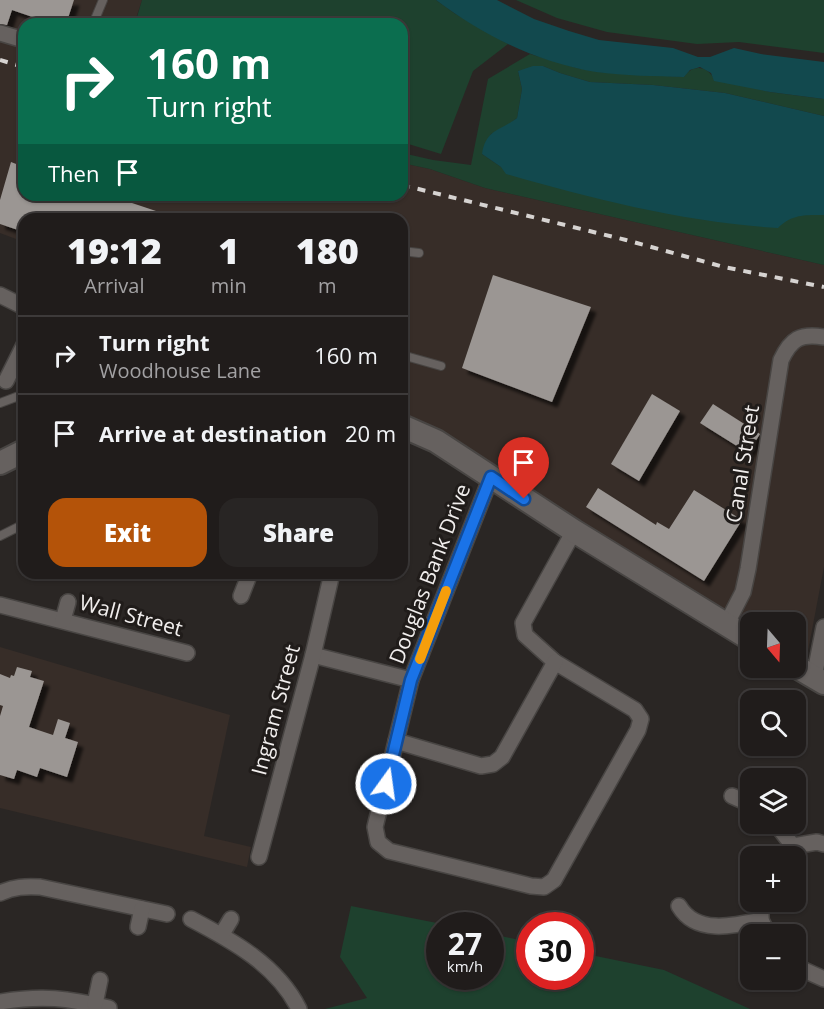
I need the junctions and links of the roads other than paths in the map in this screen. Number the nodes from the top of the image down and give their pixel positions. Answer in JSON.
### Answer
{"nodes":[{"id":1,"x":103,"y":0,"type":"edge"},
{"id":2,"x":96,"y":18,"type":"edge"},
{"id":3,"x":0,"y":33,"type":"edge"},
{"id":4,"x":18,"y":38,"type":"edge"},
{"id":5,"x":408,"y":252,"type":"edge"},
{"id":6,"x":419,"y":253,"type":"dead end"},
{"id":7,"x":0,"y":295,"type":"edge"},
{"id":8,"x":18,"y":304,"type":"edge"},
{"id":9,"x":824,"y":337,"type":"edge"},
{"id":10,"x":18,"y":357,"type":"edge"},
{"id":11,"x":408,"y":357,"type":"edge"},
{"id":12,"x":441,"y":366,"type":"dead end"},
{"id":13,"x":6,"y":381,"type":"dead end"},
{"id":14,"x":18,"y":396,"type":"edge"},
{"id":15,"x":0,"y":403,"type":"edge"},
{"id":16,"x":408,"y":429,"type":"edge"},
{"id":17,"x":18,"y":454,"type":"edge"},
{"id":18,"x":0,"y":464,"type":"edge"},
{"id":19,"x":491,"y":477,"type":"junction"},
{"id":20,"x":18,"y":527,"type":"edge"},
{"id":21,"x":574,"y":531,"type":"junction"},
{"id":22,"x":0,"y":536,"type":"edge"},
{"id":23,"x":248,"y":579,"type":"edge"},
{"id":24,"x":331,"y":579,"type":"edge"},
{"id":25,"x":242,"y":596,"type":"dead end"},
{"id":26,"x":68,"y":602,"type":"dead end"},
{"id":27,"x":0,"y":605,"type":"edge"},
{"id":28,"x":63,"y":620,"type":"junction"},
{"id":29,"x":726,"y":625,"type":"junction"},
{"id":30,"x":824,"y":627,"type":"edge"},
{"id":31,"x":740,"y":633,"type":"edge"},
{"id":32,"x":188,"y":653,"type":"dead end"},
{"id":33,"x":313,"y":655,"type":"junction"},
{"id":34,"x":555,"y":662,"type":"junction"},
{"id":35,"x":811,"y":675,"type":"edge"},
{"id":36,"x":411,"y":680,"type":"junction"},
{"id":37,"x":396,"y":741,"type":"junction"},
{"id":38,"x":732,"y":796,"type":"dead end"},
{"id":39,"x":740,"y":800,"type":"edge"},
{"id":40,"x":783,"y":834,"type":"edge"},
{"id":41,"x":824,"y":844,"type":"edge"},
{"id":42,"x":792,"y":846,"type":"joint"},
{"id":43,"x":259,"y":857,"type":"dead end"},
{"id":44,"x":0,"y":893,"type":"edge"},
{"id":45,"x":142,"y":909,"type":"junction"},
{"id":46,"x":761,"y":912,"type":"edge"},
{"id":47,"x":167,"y":914,"type":"dead end"},
{"id":48,"x":681,"y":915,"type":"dead end"},
{"id":49,"x":191,"y":919,"type":"dead end"},
{"id":50,"x":231,"y":919,"type":"dead end"},
{"id":51,"x":761,"y":920,"type":"junction"},
{"id":52,"x":763,"y":924,"type":"edge"},
{"id":53,"x":138,"y":927,"type":"dead end"},
{"id":54,"x":222,"y":934,"type":"junction"},
{"id":55,"x":806,"y":971,"type":"edge"},
{"id":56,"x":100,"y":980,"type":"dead end"},
{"id":57,"x":824,"y":980,"type":"edge"},
{"id":58,"x":0,"y":1002,"type":"edge"},
{"id":59,"x":102,"y":1006,"type":"edge"},
{"id":60,"x":299,"y":1009,"type":"edge"}],
"edges":[{"from":1,"to":2,"type":"lane"},
{"from":3,"to":4,"type":"street"},
{"from":5,"to":6,"type":"lane"},
{"from":7,"to":8,"type":"street"},
{"from":9,"to":29,"type":"street","name":"Canal Street"},
{"from":10,"to":13,"type":"street"},
{"from":11,"to":12,"type":"lane"},
{"from":14,"to":15,"type":"lane"},
{"from":16,"to":19,"type":"main road"},
{"from":17,"to":18,"type":"main road"},
{"from":19,"to":21,"type":"main road"},
{"from":19,"to":36,"type":"street","name":"Douglas Bank Drive"},
{"from":20,"to":22,"type":"lane"},
{"from":21,"to":29,"type":"main road"},
{"from":21,"to":34,"type":"street","name":"Douglas Bank Drive"},
{"from":23,"to":25,"type":"street"},
{"from":24,"to":33,"type":"street","name":"Ingram Street"},
{"from":26,"to":28,"type":"street","name":"Wall Street"},
{"from":27,"to":28,"type":"street","name":"Wall Street"},
{"from":28,"to":32,"type":"street","name":"Wall Street"},
{"from":29,"to":31,"type":"main road"},
{"from":30,"to":35,"type":"street"},
{"from":33,"to":36,"type":"street"},
{"from":33,"to":43,"type":"street","name":"Ingram Street"},
{"from":34,"to":37,"type":"street"},
{"from":34,"to":37,"type":"street","name":"Douglas Bank Drive"},
{"from":36,"to":37,"type":"street","name":"Douglas Bank Drive"},
{"from":38,"to":39,"type":"street"},
{"from":40,"to":42,"type":"street"},
{"from":41,"to":42,"type":"street"},
{"from":44,"to":45,"type":"street"},
{"from":45,"to":47,"type":"street"},
{"from":45,"to":53,"type":"street"},
{"from":46,"to":51,"type":"street"},
{"from":48,"to":51,"type":"street"},
{"from":49,"to":54,"type":"street"},
{"from":50,"to":54,"type":"street"},
{"from":51,"to":52,"type":"street"},
{"from":54,"to":60,"type":"street"},
{"from":55,"to":57,"type":"street"},
{"from":56,"to":59,"type":"street"},
{"from":58,"to":59,"type":"street"}]}
